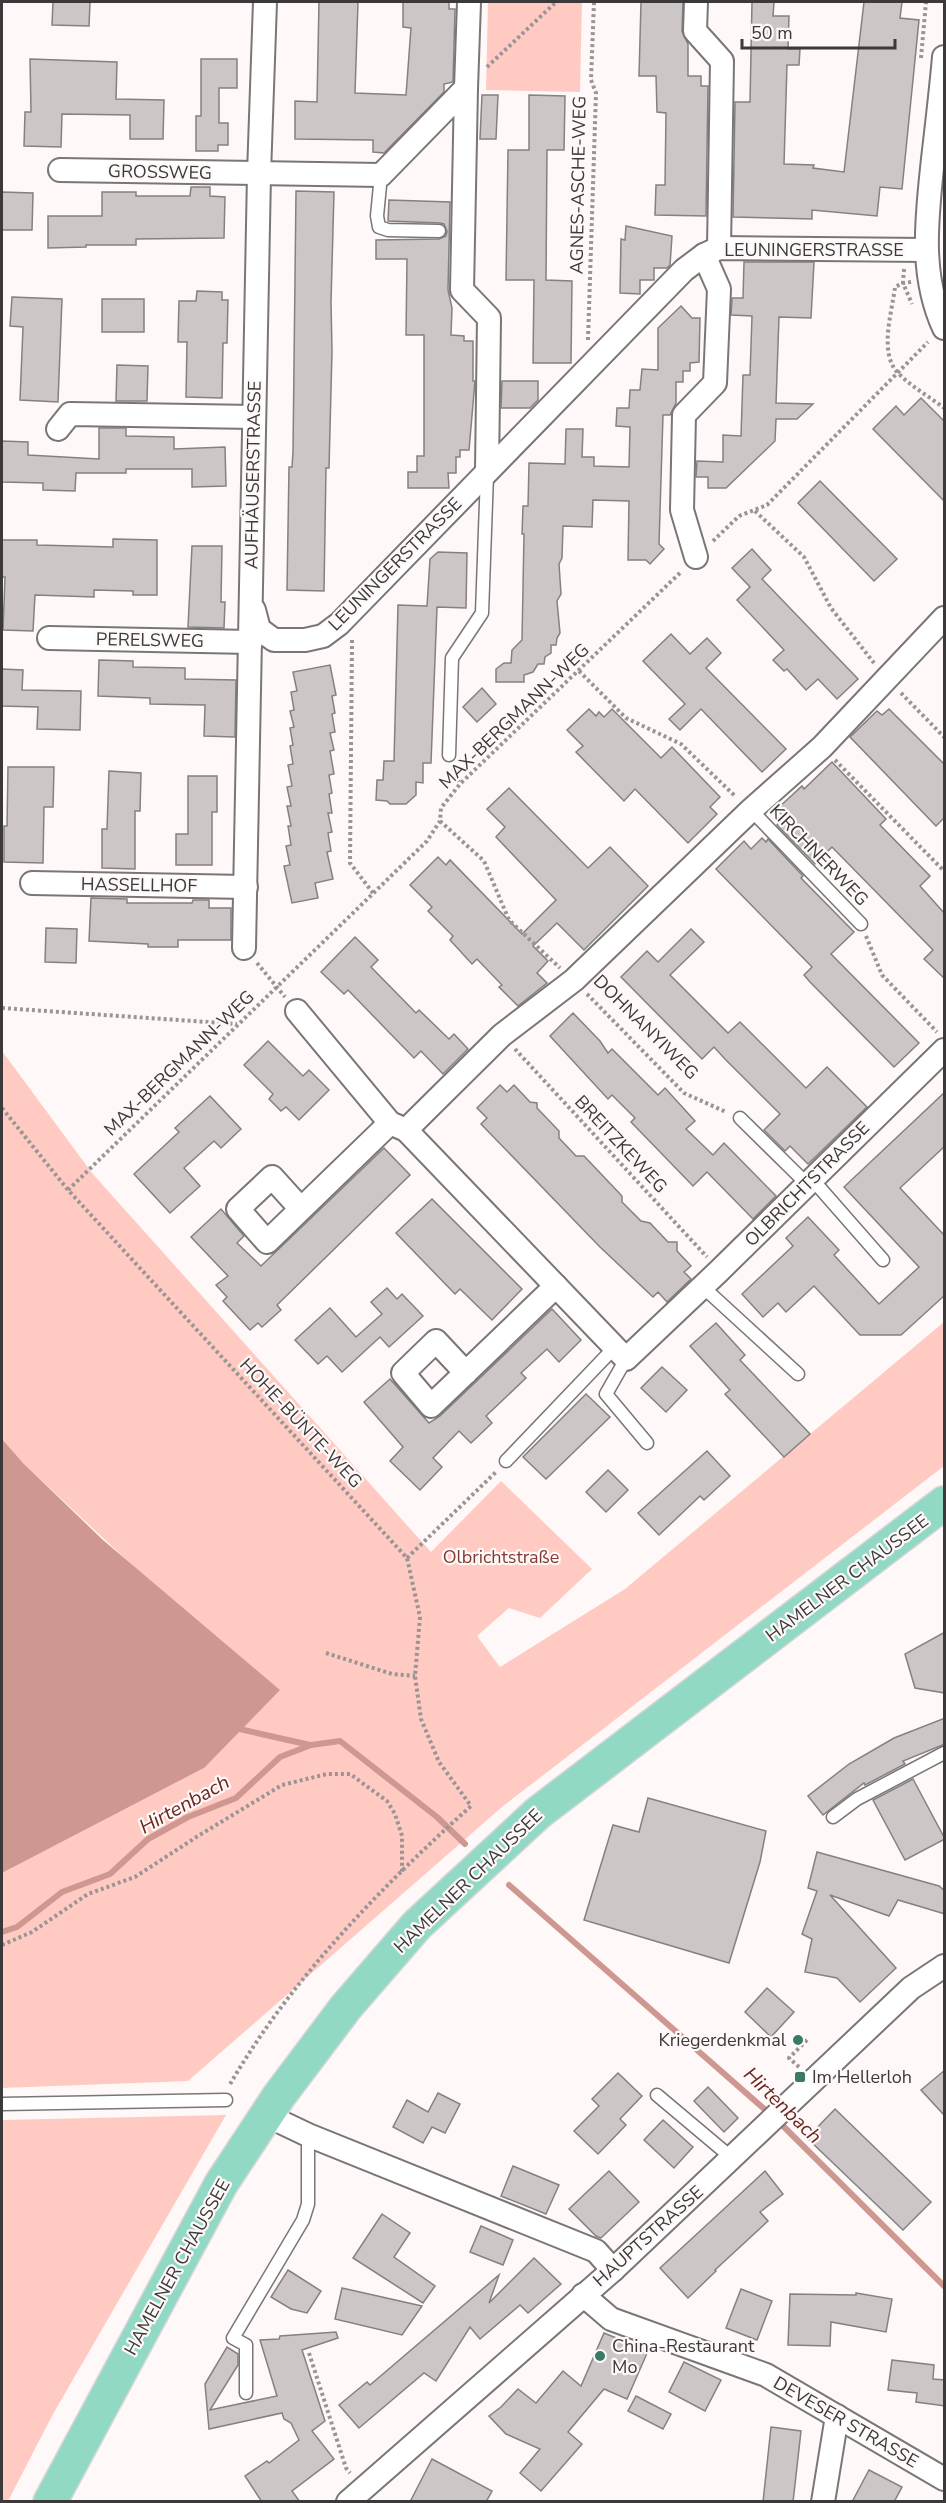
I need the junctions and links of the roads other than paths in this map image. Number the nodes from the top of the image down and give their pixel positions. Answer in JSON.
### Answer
{"nodes":[{"id":1,"x":265,"y":2,"type":"edge"},
{"id":2,"x":469,"y":2,"type":"edge"},
{"id":3,"x":696,"y":2,"type":"edge"},
{"id":4,"x":945,"y":57,"type":"edge"},
{"id":5,"x":466,"y":88,"type":"junction"},
{"id":6,"x":60,"y":170,"type":"dead end"},
{"id":7,"x":259,"y":174,"type":"junction"},
{"id":8,"x":381,"y":176,"type":"junction"},
{"id":9,"x":439,"y":231,"type":"dead end"},
{"id":10,"x":916,"y":250,"type":"junction"},
{"id":11,"x":711,"y":251,"type":"junction"},
{"id":12,"x":944,"y":327,"type":"edge"},
{"id":13,"x":254,"y":417,"type":"junction"},
{"id":14,"x":58,"y":429,"type":"dead end"},
{"id":15,"x":487,"y":470,"type":"junction"},
{"id":16,"x":696,"y":557,"type":"road end"},
{"id":17,"x":250,"y":597,"type":"junction"},
{"id":18,"x":945,"y":618,"type":"edge"},
{"id":19,"x":49,"y":638,"type":"dead end"},
{"id":20,"x":251,"y":642,"type":"junction"},
{"id":21,"x":449,"y":755,"type":"dead end"},
{"id":22,"x":751,"y":810,"type":"junction"},
{"id":23,"x":32,"y":883,"type":"dead end"},
{"id":24,"x":246,"y":887,"type":"junction"},
{"id":25,"x":861,"y":924,"type":"road end"},
{"id":26,"x":244,"y":948,"type":"road end"},
{"id":27,"x":297,"y":1011,"type":"road end"},
{"id":28,"x":945,"y":1050,"type":"edge"},
{"id":29,"x":740,"y":1118,"type":"road end"},
{"id":30,"x":398,"y":1127,"type":"junction"},
{"id":31,"x":809,"y":1182,"type":"junction"},
{"id":32,"x":301,"y":1209,"type":"dead end"},
{"id":33,"x":883,"y":1260,"type":"dead end"},
{"id":34,"x":556,"y":1286,"type":"junction"},
{"id":35,"x":703,"y":1287,"type":"junction"},
{"id":36,"x":620,"y":1354,"type":"junction"},
{"id":37,"x":466,"y":1373,"type":"dead end"},
{"id":38,"x":798,"y":1374,"type":"dead end"},
{"id":39,"x":647,"y":1443,"type":"dead end"},
{"id":40,"x":507,"y":1461,"type":"road end"},
{"id":41,"x":945,"y":1503,"type":"edge"},
{"id":42,"x":945,"y":1753,"type":"edge"},
{"id":43,"x":833,"y":1817,"type":"dead end"},
{"id":44,"x":945,"y":1966,"type":"edge"},
{"id":45,"x":657,"y":2095,"type":"dead end"},
{"id":46,"x":226,"y":2100,"type":"road end"},
{"id":47,"x":2,"y":2104,"type":"edge"},
{"id":48,"x":266,"y":2115,"type":"junction"},
{"id":49,"x":308,"y":2135,"type":"junction"},
{"id":50,"x":732,"y":2158,"type":"junction"},
{"id":51,"x":613,"y":2270,"type":"junction"},
{"id":52,"x":583,"y":2295,"type":"junction"},
{"id":53,"x":246,"y":2393,"type":"dead end"},
{"id":54,"x":837,"y":2416,"type":"junction"},
{"id":55,"x":945,"y":2479,"type":"edge"},
{"id":56,"x":355,"y":2495,"type":"edge"},
{"id":57,"x":50,"y":2502,"type":"edge"},
{"id":58,"x":823,"y":2502,"type":"edge"}],
"edges":[{"from":1,"to":7,"type":"street","name":"AUFHÄUSERSTRASSE"},
{"from":2,"to":5,"type":"street"},
{"from":3,"to":11,"type":"street"},
{"from":4,"to":10,"type":"street"},
{"from":5,"to":8,"type":"street"},
{"from":5,"to":15,"type":"street"},
{"from":6,"to":7,"type":"street","name":"GROSSWEG"},
{"from":7,"to":8,"type":"street","name":"GROSSWEG"},
{"from":7,"to":13,"type":"street","name":"AUFHÄUSERSTRASSE"},
{"from":8,"to":9,"type":"lane"},
{"from":10,"to":11,"type":"street","name":"LEUNINGERSTRASSE"},
{"from":10,"to":12,"type":"street"},
{"from":11,"to":15,"type":"street","name":"LEUNINGERSTRASSE"},
{"from":11,"to":16,"type":"street","name":"LEUNINGERSTRASSE"},
{"from":13,"to":14,"type":"street"},
{"from":13,"to":17,"type":"street","name":"AUFHÄUSERSTRASSE"},
{"from":15,"to":17,"type":"street","name":"LEUNINGERSTRASSE"},
{"from":15,"to":21,"type":"lane","name":"LEUNINGERSTRASSE"},
{"from":17,"to":20,"type":"street","name":"AUFHÄUSERSTRASSE"},
{"from":18,"to":22,"type":"street"},
{"from":19,"to":20,"type":"street","name":"PERELSWEG"},
{"from":20,"to":24,"type":"street","name":"AUFHÄUSERSTRASSE"},
{"from":22,"to":25,"type":"lane","name":"KIRCHNERWEG"},
{"from":22,"to":30,"type":"street"},
{"from":23,"to":24,"type":"street","name":"HASSELLHOF"},
{"from":24,"to":26,"type":"street","name":"AUFHÄUSERSTRASSE"},
{"from":27,"to":30,"type":"street"},
{"from":28,"to":31,"type":"street","name":"OLBRICHTSTRASSE"},
{"from":29,"to":31,"type":"lane"},
{"from":30,"to":32,"type":"street"},
{"from":30,"to":34,"type":"street"},
{"from":31,"to":33,"type":"lane"},
{"from":31,"to":35,"type":"street","name":"OLBRICHTSTRASSE"},
{"from":34,"to":36,"type":"street"},
{"from":34,"to":37,"type":"street"},
{"from":35,"to":36,"type":"street","name":"OLBRICHTSTRASSE"},
{"from":35,"to":38,"type":"lane"},
{"from":36,"to":39,"type":"lane"},
{"from":36,"to":40,"type":"lane"},
{"from":41,"to":48,"type":"main road","name":"HAMELNER CHAUSSEE"},
{"from":42,"to":43,"type":"lane"},
{"from":44,"to":50,"type":"street","name":"HAUPTSTRASSE"},
{"from":45,"to":50,"type":"lane"},
{"from":46,"to":47,"type":"lane"},
{"from":48,"to":49,"type":"street"},
{"from":48,"to":57,"type":"main road","name":"HAMELNER CHAUSSEE"},
{"from":49,"to":51,"type":"street"},
{"from":49,"to":53,"type":"lane"},
{"from":50,"to":51,"type":"street","name":"HAUPTSTRASSE"},
{"from":51,"to":52,"type":"street","name":"HAUPTSTRASSE"},
{"from":52,"to":54,"type":"street","name":"DEVESER STRASSE"},
{"from":52,"to":56,"type":"street","name":"HAUPTSTRASSE"},
{"from":54,"to":55,"type":"street","name":"DEVESER STRASSE"},
{"from":54,"to":58,"type":"street"}]}
